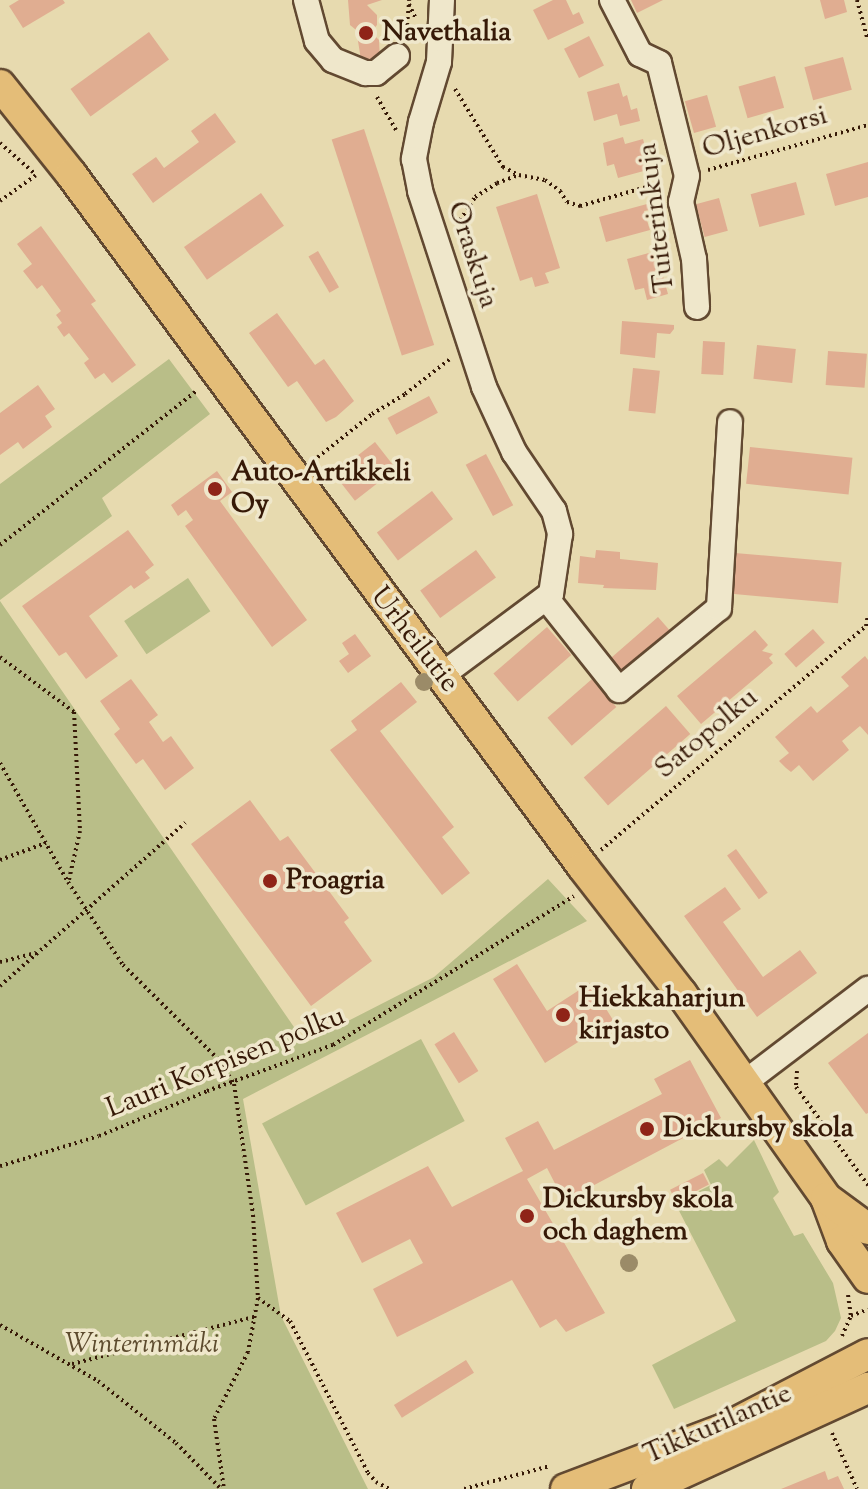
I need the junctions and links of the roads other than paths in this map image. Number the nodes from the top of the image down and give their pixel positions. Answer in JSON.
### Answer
{"nodes":[{"id":1,"x":306,"y":0,"type":"edge"},
{"id":2,"x":442,"y":0,"type":"edge"},
{"id":3,"x":612,"y":0,"type":"edge"},
{"id":4,"x":397,"y":56,"type":"road end"},
{"id":5,"x":0,"y":85,"type":"edge"},
{"id":6,"x":697,"y":307,"type":"dead end"},
{"id":7,"x":730,"y":422,"type":"dead end"},
{"id":8,"x":547,"y":599,"type":"junction"},
{"id":9,"x":442,"y":675,"type":"junction"},
{"id":10,"x":868,"y":989,"type":"edge"},
{"id":11,"x":744,"y":1083,"type":"junction"},
{"id":12,"x":826,"y":1198,"type":"junction"},
{"id":13,"x":868,"y":1229,"type":"edge"},
{"id":14,"x":868,"y":1278,"type":"edge"},
{"id":15,"x":868,"y":1354,"type":"edge"},
{"id":16,"x":868,"y":1388,"type":"edge"},
{"id":17,"x":559,"y":1477,"type":"edge"},
{"id":18,"x":647,"y":1489,"type":"edge"}],
"edges":[{"from":1,"to":4,"type":"street"},
{"from":2,"to":8,"type":"street","name":"Oraskuja"},
{"from":3,"to":6,"type":"street","name":"Tuiterinkuja"},
{"from":5,"to":9,"type":"main road","name":"Urheilutie"},
{"from":7,"to":8,"type":"street"},
{"from":8,"to":9,"type":"street"},
{"from":9,"to":11,"type":"main road","name":"Urheilutie"},
{"from":10,"to":11,"type":"street"},
{"from":11,"to":12,"type":"main road","name":"Urheilutie"},
{"from":12,"to":13,"type":"main road","name":"Urheilutie"},
{"from":12,"to":14,"type":"main road","name":"Urheilutie"},
{"from":15,"to":17,"type":"main road","name":"Tikkurilantie"},
{"from":16,"to":18,"type":"main road","name":"Tikkurilantie"}]}
